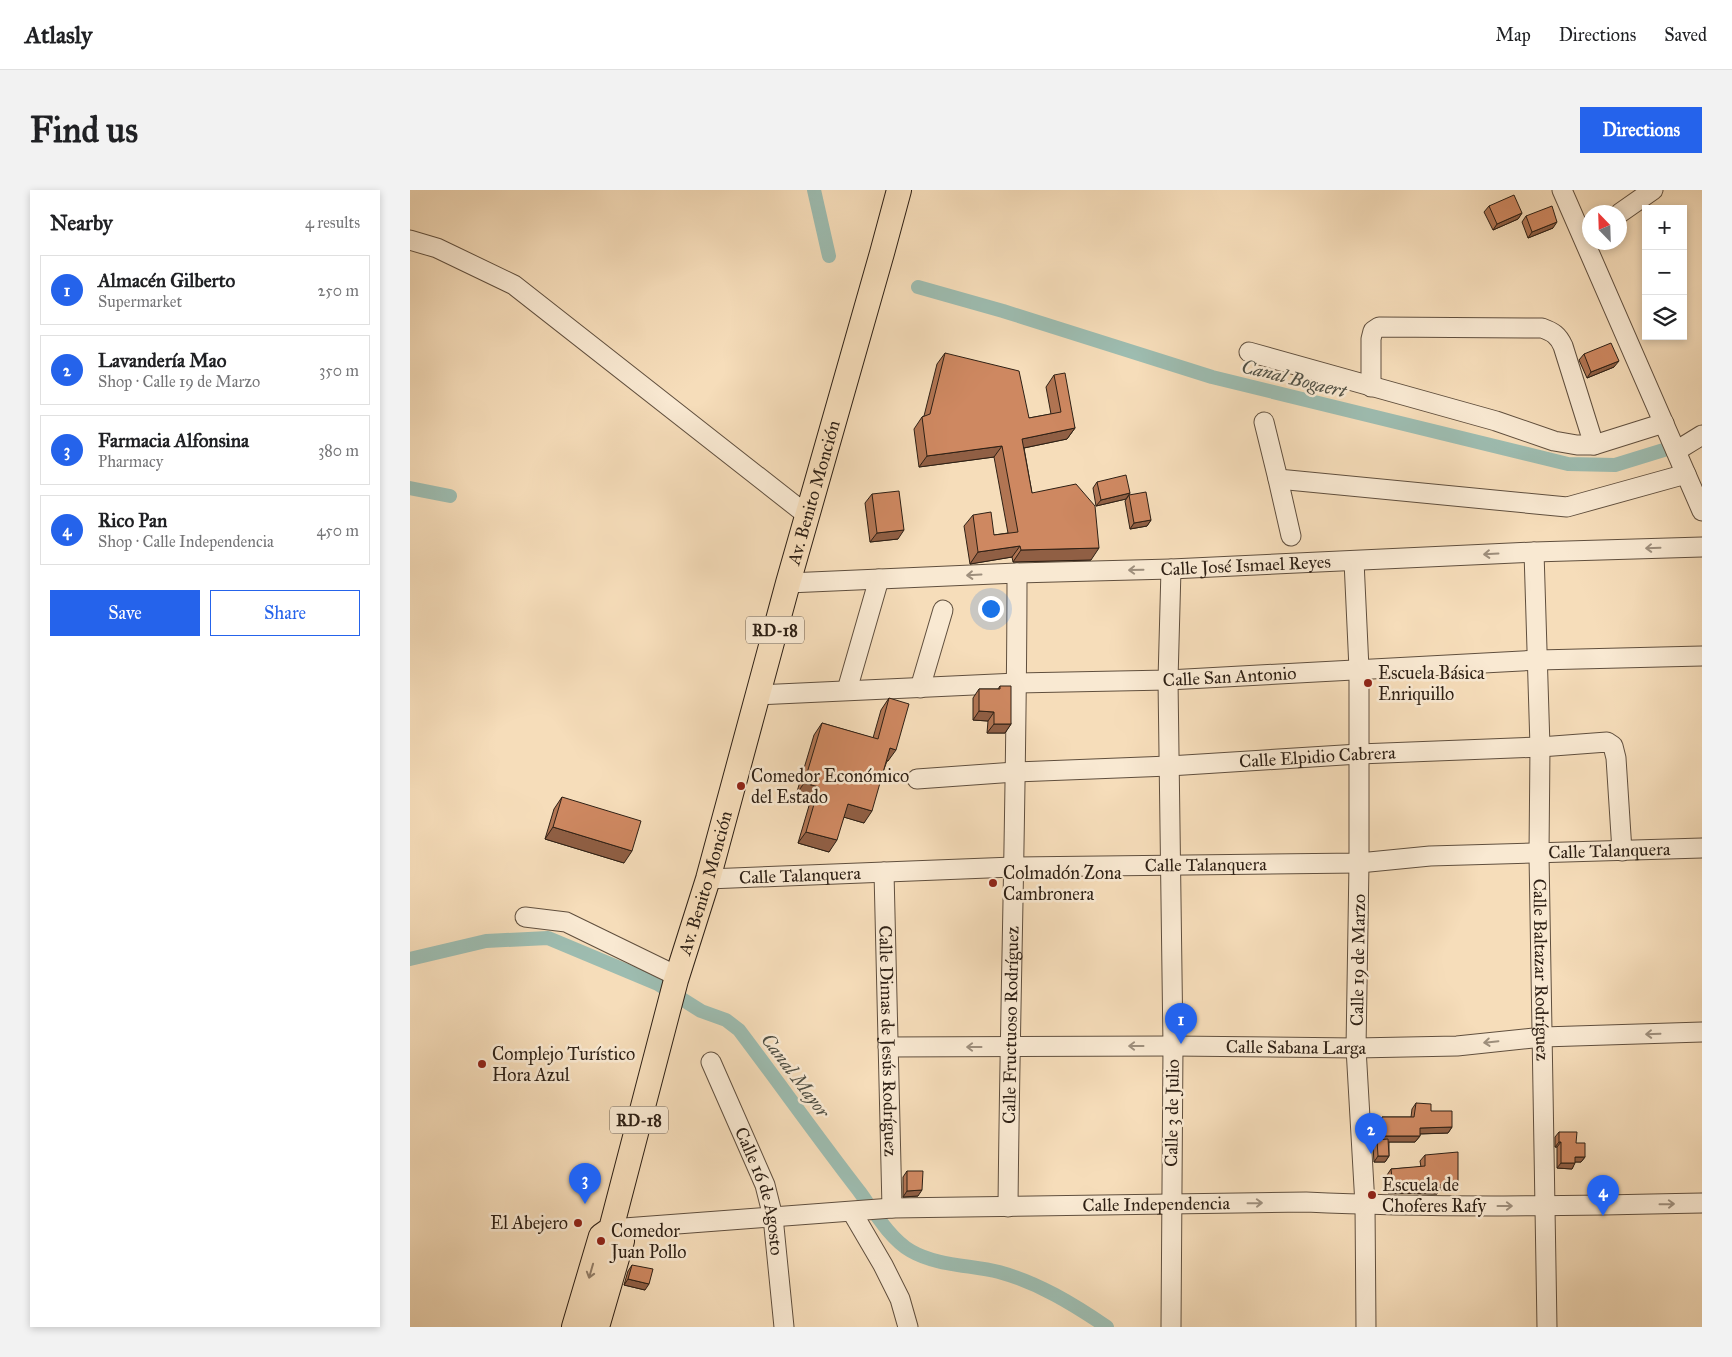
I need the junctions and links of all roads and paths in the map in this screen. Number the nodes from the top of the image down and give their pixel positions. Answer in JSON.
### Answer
{"nodes":[{"id":1,"x":899,"y":190,"type":"edge"},
{"id":2,"x":1562,"y":190,"type":"edge"},
{"id":3,"x":1654,"y":190,"type":"edge"},
{"id":4,"x":1627,"y":207,"type":"edge"},
{"id":5,"x":1582,"y":228,"type":"edge"},
{"id":6,"x":410,"y":240,"type":"edge"},
{"id":7,"x":1592,"y":250,"type":"edge"},
{"id":8,"x":1249,"y":352,"type":"dead end"},
{"id":9,"x":1371,"y":387,"type":"junction"},
{"id":10,"x":1264,"y":422,"type":"dead end"},
{"id":11,"x":1664,"y":423,"type":"junction"},
{"id":12,"x":1702,"y":435,"type":"edge"},
{"id":13,"x":1594,"y":445,"type":"junction"},
{"id":14,"x":1676,"y":451,"type":"junction"},
{"id":15,"x":1686,"y":474,"type":"junction"},
{"id":16,"x":1278,"y":479,"type":"junction"},
{"id":17,"x":1702,"y":511,"type":"edge"},
{"id":18,"x":807,"y":515,"type":"junction"},
{"id":19,"x":1291,"y":536,"type":"dead end"},
{"id":20,"x":1702,"y":547,"type":"edge"},
{"id":21,"x":1534,"y":552,"type":"junction"},
{"id":22,"x":1354,"y":561,"type":"junction"},
{"id":23,"x":1171,"y":569,"type":"junction"},
{"id":24,"x":1018,"y":573,"type":"junction"},
{"id":25,"x":879,"y":580,"type":"junction"},
{"id":26,"x":788,"y":583,"type":"junction"},
{"id":27,"x":942,"y":610,"type":"dead end"},
{"id":28,"x":1702,"y":656,"type":"edge"},
{"id":29,"x":1538,"y":660,"type":"junction"},
{"id":30,"x":1359,"y":669,"type":"junction"},
{"id":31,"x":1168,"y":680,"type":"junction"},
{"id":32,"x":1017,"y":683,"type":"junction"},
{"id":33,"x":920,"y":688,"type":"junction"},
{"id":34,"x":847,"y":690,"type":"junction"},
{"id":35,"x":758,"y":695,"type":"junction"},
{"id":36,"x":1540,"y":747,"type":"junction"},
{"id":37,"x":1359,"y":754,"type":"junction"},
{"id":38,"x":1169,"y":766,"type":"junction"},
{"id":39,"x":1015,"y":772,"type":"junction"},
{"id":40,"x":916,"y":779,"type":"dead end"},
{"id":41,"x":1702,"y":848,"type":"edge"},
{"id":42,"x":1622,"y":850,"type":"junction"},
{"id":43,"x":1539,"y":854,"type":"junction"},
{"id":44,"x":1359,"y":863,"type":"junction"},
{"id":45,"x":1170,"y":866,"type":"junction"},
{"id":46,"x":1013,"y":867,"type":"junction"},
{"id":47,"x":884,"y":872,"type":"junction"},
{"id":48,"x":708,"y":879,"type":"junction"},
{"id":49,"x":525,"y":916,"type":"dead end"},
{"id":50,"x":676,"y":978,"type":"junction"},
{"id":51,"x":1702,"y":1032,"type":"edge"},
{"id":52,"x":1543,"y":1037,"type":"junction"},
{"id":53,"x":1010,"y":1046,"type":"junction"},
{"id":54,"x":1173,"y":1046,"type":"junction"},
{"id":55,"x":888,"y":1047,"type":"junction"},
{"id":56,"x":1356,"y":1048,"type":"junction"},
{"id":57,"x":710,"y":1062,"type":"dead end"},
{"id":58,"x":1702,"y":1203,"type":"edge"},
{"id":59,"x":1171,"y":1204,"type":"junction"},
{"id":60,"x":1366,"y":1205,"type":"junction"},
{"id":61,"x":1545,"y":1206,"type":"junction"},
{"id":62,"x":1008,"y":1207,"type":"junction"},
{"id":63,"x":890,"y":1209,"type":"junction"},
{"id":64,"x":855,"y":1212,"type":"junction"},
{"id":65,"x":773,"y":1217,"type":"junction"},
{"id":66,"x":611,"y":1229,"type":"junction"},
{"id":67,"x":574,"y":1327,"type":"edge"},
{"id":68,"x":597,"y":1327,"type":"edge"},
{"id":69,"x":784,"y":1327,"type":"edge"},
{"id":70,"x":908,"y":1327,"type":"edge"},
{"id":71,"x":1171,"y":1327,"type":"edge"},
{"id":72,"x":1366,"y":1327,"type":"edge"},
{"id":73,"x":1547,"y":1327,"type":"edge"}],
"edges":[{"from":1,"to":18,"type":"main road","name":"Av. Benito Monción","number":"RD-18"},
{"from":2,"to":5,"type":"street"},
{"from":3,"to":4,"type":"street"},
{"from":6,"to":18,"type":"street"},
{"from":7,"to":11,"type":"street"},
{"from":8,"to":9,"type":"street"},
{"from":9,"to":13,"type":"street"},
{"from":9,"to":13,"type":"street"},
{"from":10,"to":16,"type":"street"},
{"from":11,"to":13,"type":"street"},
{"from":11,"to":14,"type":"street"},
{"from":12,"to":14,"type":"street"},
{"from":14,"to":15,"type":"street"},
{"from":15,"to":16,"type":"street"},
{"from":15,"to":17,"type":"street"},
{"from":16,"to":19,"type":"street"},
{"from":18,"to":26,"type":"main road","name":"Av. Benito Monción","number":"RD-18"},
{"from":20,"to":21,"type":"street","name":"Calle José Ismael Reyes","one_way":true},
{"from":21,"to":22,"type":"street","name":"Calle José Ismael Reyes","one_way":true},
{"from":21,"to":29,"type":"street","name":"Calle Baltazar Rodríguez"},
{"from":22,"to":23,"type":"street","name":"Calle José Ismael Reyes"},
{"from":22,"to":30,"type":"street","name":"Calle 19 de Marzo"},
{"from":23,"to":24,"type":"street","name":"Calle José Ismael Reyes","one_way":true},
{"from":23,"to":31,"type":"street","name":"Calle 3 de Julio"},
{"from":24,"to":25,"type":"street","name":"Calle José Ismael Reyes","one_way":true},
{"from":24,"to":32,"type":"street","name":"Calle Fructuoso Rodríguez"},
{"from":25,"to":26,"type":"street","name":"Calle José Ismael Reyes"},
{"from":25,"to":34,"type":"street"},
{"from":26,"to":35,"type":"main road","name":"Av. Benito Monción","number":"RD-18"},
{"from":27,"to":33,"type":"street"},
{"from":28,"to":29,"type":"street","name":"Calle San Antonio"},
{"from":29,"to":30,"type":"street","name":"Calle San Antonio"},
{"from":29,"to":36,"type":"street","name":"Calle Baltazar Rodríguez"},
{"from":30,"to":31,"type":"street","name":"Calle San Antonio"},
{"from":30,"to":37,"type":"street","name":"Calle 19 de Marzo"},
{"from":31,"to":32,"type":"street","name":"Calle San Antonio"},
{"from":31,"to":38,"type":"street","name":"Calle 3 de Julio"},
{"from":32,"to":33,"type":"street","name":"Calle San Antonio"},
{"from":32,"to":39,"type":"street","name":"Calle Fructuoso Rodríguez"},
{"from":33,"to":34,"type":"street","name":"Calle San Antonio"},
{"from":34,"to":35,"type":"street","name":"Calle San Antonio"},
{"from":35,"to":48,"type":"main road","name":"Av. Benito Monción","number":"RD-18"},
{"from":36,"to":37,"type":"street","name":"Calle Elpidio Cabrera"},
{"from":36,"to":42,"type":"street","name":"Calle Elpidio Cabrera"},
{"from":36,"to":43,"type":"street","name":"Calle Baltazar Rodríguez"},
{"from":37,"to":38,"type":"street","name":"Calle Elpidio Cabrera"},
{"from":37,"to":44,"type":"street","name":"Calle 19 de Marzo"},
{"from":38,"to":39,"type":"street","name":"Calle Elpidio Cabrera"},
{"from":38,"to":45,"type":"street","name":"Calle 3 de Julio"},
{"from":39,"to":40,"type":"street","name":"Calle Elpidio Cabrera"},
{"from":39,"to":46,"type":"street","name":"Calle Fructuoso Rodríguez"},
{"from":41,"to":42,"type":"street","name":"Calle Talanquera"},
{"from":42,"to":43,"type":"street","name":"Calle Talanquera"},
{"from":43,"to":44,"type":"street","name":"Calle Talanquera"},
{"from":43,"to":52,"type":"street","name":"Calle Baltazar Rodríguez"},
{"from":44,"to":45,"type":"street","name":"Calle Talanquera"},
{"from":44,"to":56,"type":"street","name":"Calle 19 de Marzo"},
{"from":45,"to":46,"type":"street","name":"Calle Talanquera"},
{"from":45,"to":54,"type":"street","name":"Calle 3 de Julio"},
{"from":46,"to":47,"type":"street","name":"Calle Talanquera"},
{"from":46,"to":53,"type":"street","name":"Calle Fructuoso Rodríguez"},
{"from":47,"to":48,"type":"street","name":"Calle Talanquera"},
{"from":47,"to":55,"type":"street","name":"Calle Dimas de Jesús Rodríguez"},
{"from":48,"to":50,"type":"main road","name":"Av. Benito Monción","number":"RD-18"},
{"from":49,"to":50,"type":"street"},
{"from":50,"to":66,"type":"main road","name":"Av. Benito Monción","number":"RD-18"},
{"from":51,"to":52,"type":"street","name":"Calle Sabana Larga","one_way":true},
{"from":52,"to":56,"type":"street","name":"Calle Sabana Larga","one_way":true},
{"from":52,"to":61,"type":"street","name":"Calle Baltazar Rodríguez"},
{"from":54,"to":53,"type":"street","name":"Calle Sabana Larga","one_way":true},
{"from":53,"to":55,"type":"street","name":"Calle Sabana Larga","one_way":true},
{"from":53,"to":62,"type":"street","name":"Calle Fructuoso Rodríguez"},
{"from":54,"to":56,"type":"street","name":"Calle Sabana Larga"},
{"from":54,"to":59,"type":"street","name":"Calle 3 de Julio"},
{"from":55,"to":63,"type":"street","name":"Calle Dimas de Jesús Rodríguez"},
{"from":56,"to":60,"type":"street","name":"Calle 19 de Marzo"},
{"from":57,"to":65,"type":"street","name":"Calle 16 de Agosto"},
{"from":61,"to":58,"type":"street","name":"Calle Independencia","one_way":true},
{"from":59,"to":60,"type":"street","name":"Calle Independencia","one_way":true},
{"from":59,"to":62,"type":"street","name":"Calle Independencia"},
{"from":59,"to":71,"type":"street","name":"Calle 3 de Julio"},
{"from":60,"to":61,"type":"street","name":"Calle Independencia","one_way":true},
{"from":60,"to":72,"type":"street","name":"Calle 19 de Marzo"},
{"from":61,"to":73,"type":"street","name":"Calle Baltazar Rodríguez"},
{"from":62,"to":63,"type":"street","name":"Calle Independencia"},
{"from":63,"to":64,"type":"street","name":"Calle Independencia"},
{"from":64,"to":65,"type":"street","name":"Calle Independencia"},
{"from":64,"to":70,"type":"street"},
{"from":65,"to":66,"type":"street","name":"Calle Independencia"},
{"from":65,"to":69,"type":"street","name":"Calle 16 de Agosto"},
{"from":66,"to":67,"type":"main road","name":"Av. Benito Monción","number":"RD-18","one_way":true},
{"from":66,"to":68,"type":"main road"}]}
